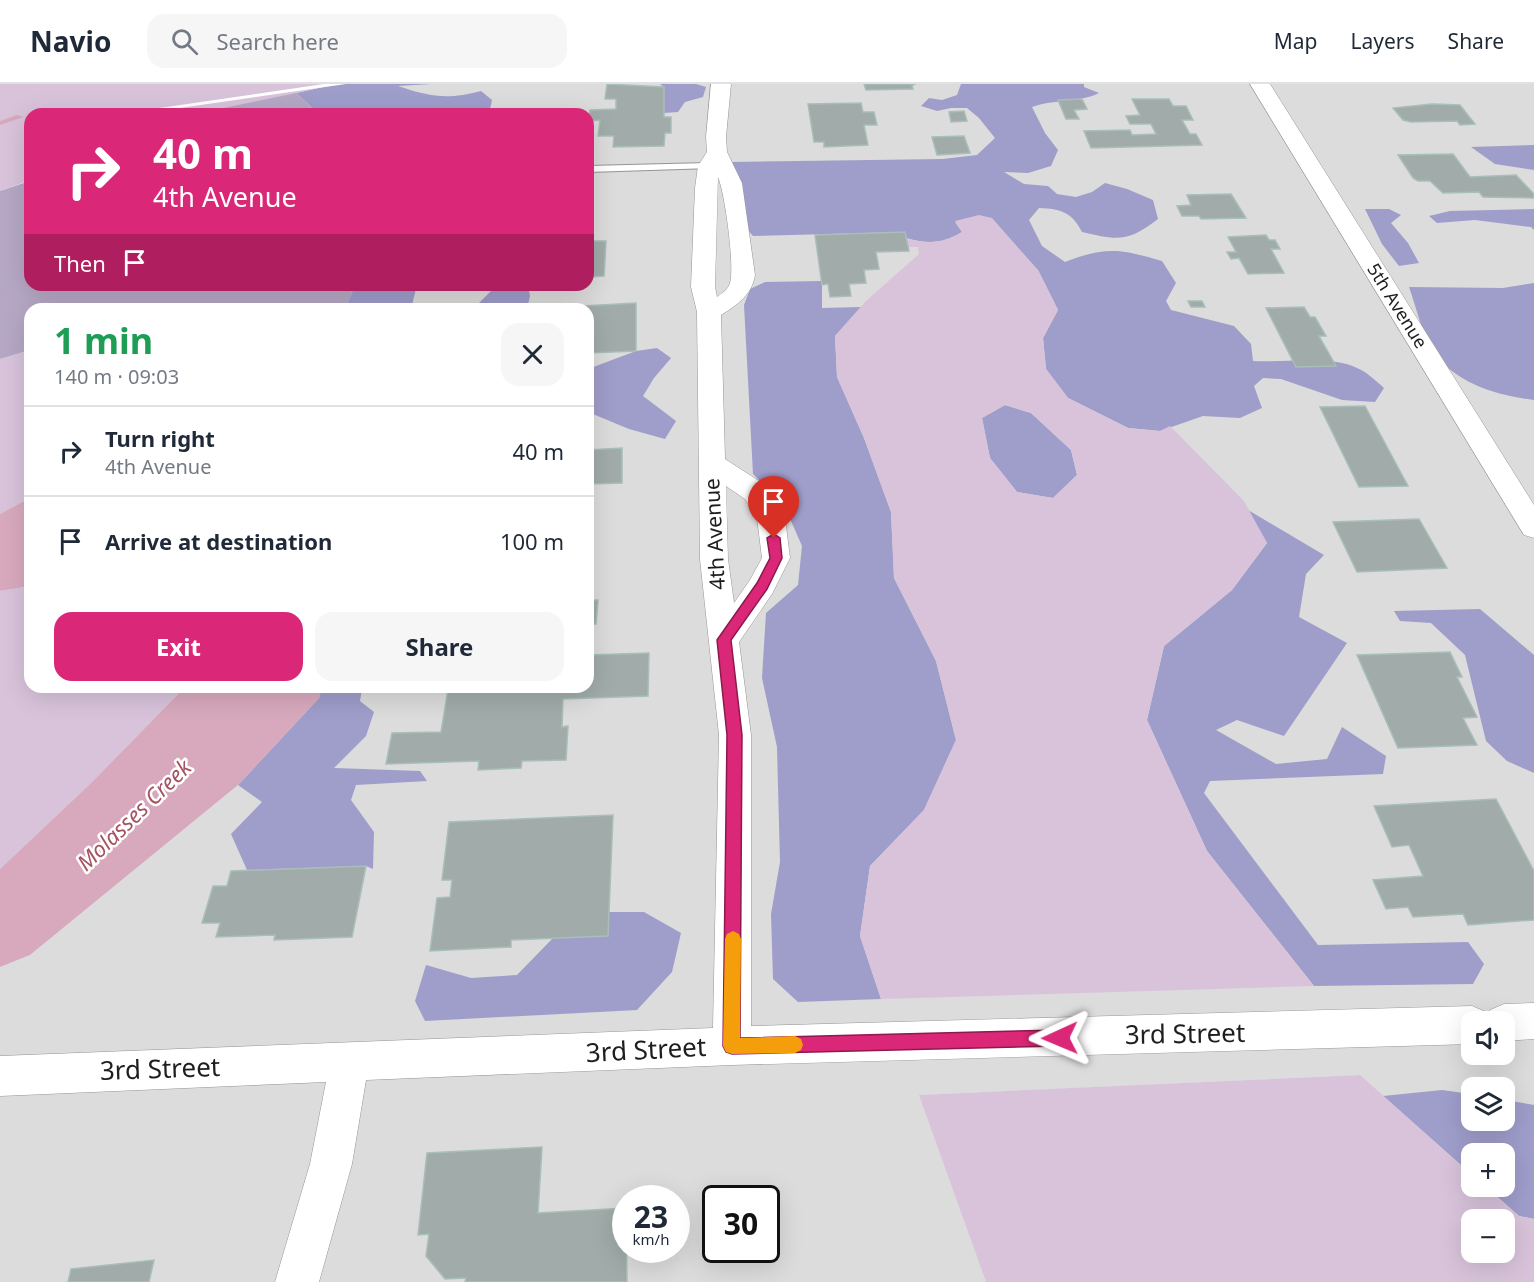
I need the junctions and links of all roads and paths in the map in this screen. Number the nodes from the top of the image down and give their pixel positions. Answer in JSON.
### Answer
{"nodes":[{"id":1,"x":721,"y":84,"type":"edge"},
{"id":2,"x":1260,"y":84,"type":"edge"},
{"id":3,"x":712,"y":159,"type":"junction"},
{"id":4,"x":594,"y":169,"type":"edge"},
{"id":5,"x":705,"y":249,"type":"junction"},
{"id":6,"x":740,"y":249,"type":"junction"},
{"id":7,"x":709,"y":312,"type":"junction"},
{"id":8,"x":712,"y":463,"type":"junction"},
{"id":9,"x":1534,"y":528,"type":"edge"},
{"id":10,"x":724,"y":640,"type":"junction"},
{"id":11,"x":1534,"y":1021,"type":"edge"},
{"id":12,"x":1515,"y":1022,"type":"edge"},
{"id":13,"x":1461,"y":1026,"type":"edge"},
{"id":14,"x":732,"y":1046,"type":"junction"},
{"id":15,"x":349,"y":1063,"type":"junction"},
{"id":16,"x":0,"y":1076,"type":"edge"},
{"id":17,"x":297,"y":1282,"type":"edge"}],
"edges":[{"from":1,"to":3,"type":"street","name":"4th Avenue"},
{"from":2,"to":9,"type":"street","name":"5th Avenue"},
{"from":3,"to":4,"type":"lane"},
{"from":3,"to":5,"type":"street","name":"4th Avenue"},
{"from":3,"to":6,"type":"street","name":"4th Avenue"},
{"from":5,"to":6,"type":"street"},
{"from":5,"to":7,"type":"street","name":"4th Avenue"},
{"from":6,"to":7,"type":"street","name":"4th Avenue"},
{"from":7,"to":8,"type":"street","name":"4th Avenue"},
{"from":8,"to":10,"type":"street","name":"4th Avenue"},
{"from":8,"to":10,"type":"street","name":"4th Avenue"},
{"from":10,"to":14,"type":"street","name":"4th Avenue"},
{"from":11,"to":12,"type":"street"},
{"from":13,"to":14,"type":"street","name":"3rd Street"},
{"from":14,"to":15,"type":"street","name":"3rd Street"},
{"from":15,"to":16,"type":"street","name":"3rd Street"},
{"from":15,"to":17,"type":"street"}]}
